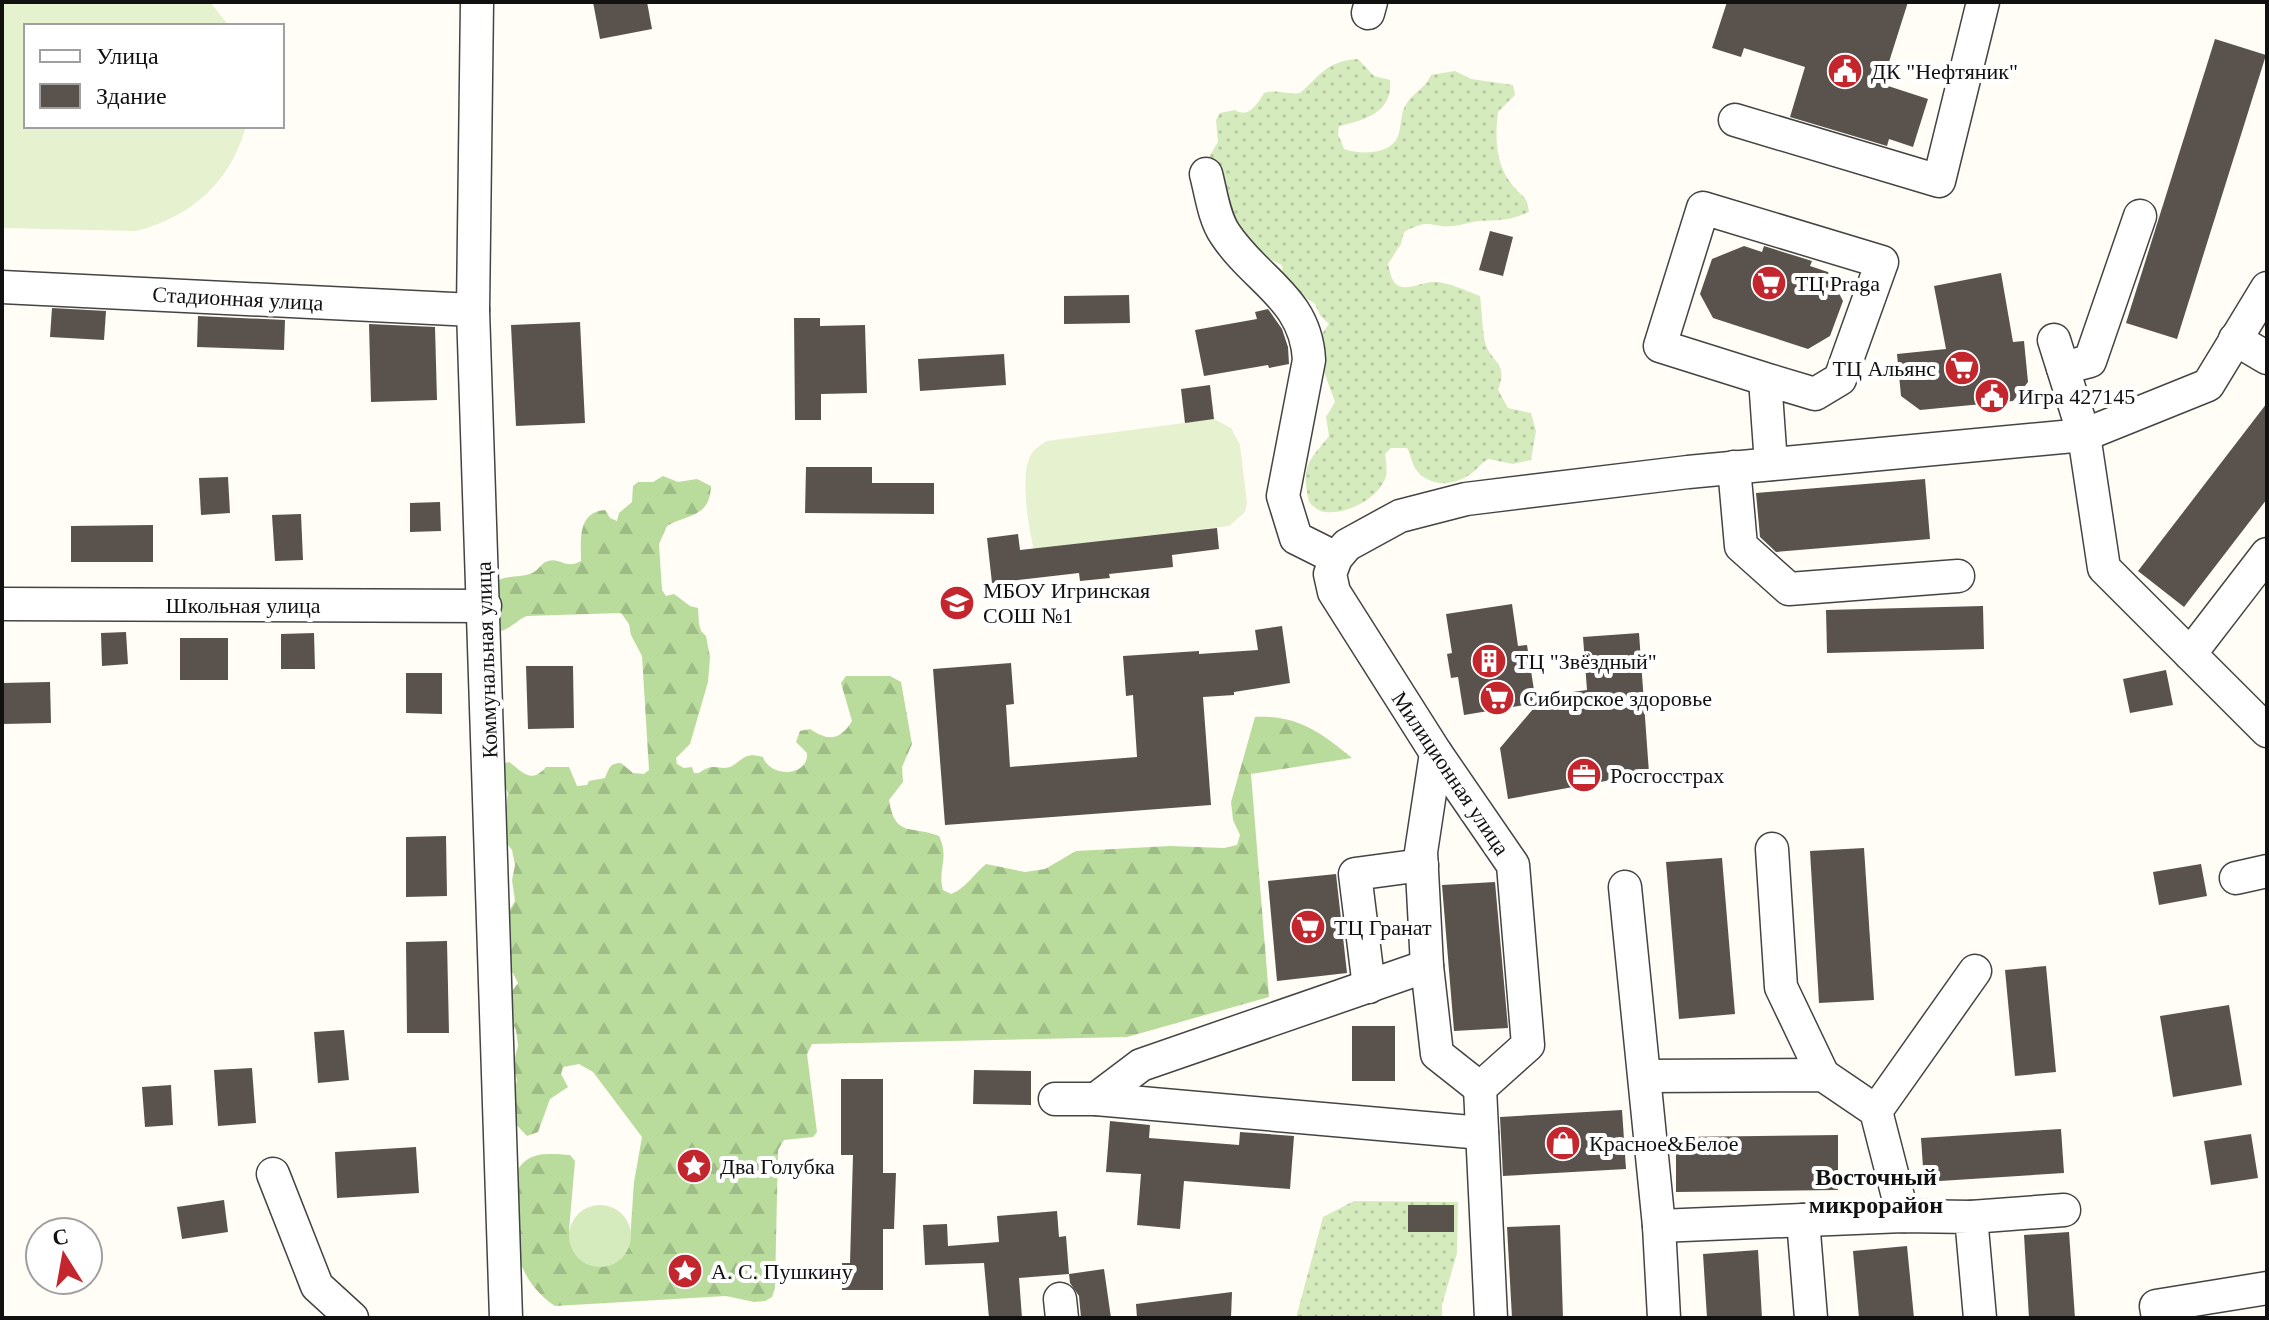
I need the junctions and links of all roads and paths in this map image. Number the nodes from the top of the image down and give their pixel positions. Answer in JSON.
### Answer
{"nodes":[{"id":1,"x":477,"y":2,"type":"edge"},
{"id":2,"x":1983,"y":2,"type":"edge"},
{"id":3,"x":1735,"y":120,"type":"dead end"},
{"id":4,"x":1206,"y":174,"type":"dead end"},
{"id":5,"x":2140,"y":216,"type":"dead end"},
{"id":6,"x":2,"y":287,"type":"edge"},
{"id":7,"x":2267,"y":288,"type":"edge"},
{"id":8,"x":473,"y":310,"type":"junction"},
{"id":9,"x":2235,"y":339,"type":"junction"},
{"id":10,"x":2267,"y":358,"type":"edge"},
{"id":11,"x":1765,"y":379,"type":"junction"},
{"id":12,"x":2084,"y":435,"type":"junction"},
{"id":13,"x":1771,"y":464,"type":"junction"},
{"id":14,"x":1734,"y":467,"type":"junction"},
{"id":15,"x":2267,"y":554,"type":"edge"},
{"id":16,"x":1336,"y":558,"type":"junction"},
{"id":17,"x":1958,"y":576,"type":"dead end"},
{"id":18,"x":2,"y":604,"type":"edge"},
{"id":19,"x":485,"y":606,"type":"junction"},
{"id":20,"x":2190,"y":654,"type":"junction"},
{"id":21,"x":2267,"y":731,"type":"edge"},
{"id":22,"x":1436,"y":753,"type":"junction"},
{"id":23,"x":1772,"y":849,"type":"dead end"},
{"id":24,"x":1422,"y":865,"type":"junction"},
{"id":25,"x":2267,"y":871,"type":"edge"},
{"id":26,"x":2236,"y":878,"type":"dead end"},
{"id":27,"x":1625,"y":887,"type":"dead end"},
{"id":28,"x":1427,"y":966,"type":"junction"},
{"id":29,"x":1975,"y":971,"type":"dead end"},
{"id":30,"x":1369,"y":987,"type":"junction"},
{"id":31,"x":1823,"y":1075,"type":"junction"},
{"id":32,"x":1645,"y":1076,"type":"junction"},
{"id":33,"x":1480,"y":1088,"type":"junction"},
{"id":34,"x":1055,"y":1099,"type":"dead end"},
{"id":35,"x":1096,"y":1099,"type":"junction"},
{"id":36,"x":1876,"y":1111,"type":"junction"},
{"id":37,"x":1482,"y":1133,"type":"junction"},
{"id":38,"x":273,"y":1174,"type":"dead end"},
{"id":39,"x":2064,"y":1210,"type":"dead end"},
{"id":40,"x":1903,"y":1216,"type":"junction"},
{"id":41,"x":1971,"y":1217,"type":"junction"},
{"id":42,"x":1803,"y":1220,"type":"junction"},
{"id":43,"x":1659,"y":1226,"type":"junction"},
{"id":44,"x":2267,"y":1288,"type":"edge"},
{"id":45,"x":352,"y":1318,"type":"edge"},
{"id":46,"x":506,"y":1318,"type":"edge"},
{"id":47,"x":1491,"y":1318,"type":"edge"},
{"id":48,"x":1664,"y":1318,"type":"edge"},
{"id":49,"x":1811,"y":1318,"type":"edge"},
{"id":50,"x":1980,"y":1318,"type":"edge"},
{"id":51,"x":2158,"y":1318,"type":"edge"}],
"edges":[{"from":1,"to":8,"type":"street","name":"Коммунальная улица"},
{"from":2,"to":3,"type":"street"},
{"from":4,"to":16,"type":"street"},
{"from":5,"to":12,"type":"street"},
{"from":6,"to":8,"type":"street","name":"Стадионная улица"},
{"from":7,"to":9,"type":"street"},
{"from":8,"to":19,"type":"street","name":"Коммунальная улица"},
{"from":9,"to":10,"type":"street"},
{"from":9,"to":12,"type":"street"},
{"from":11,"to":11,"type":"street"},
{"from":11,"to":13,"type":"street"},
{"from":12,"to":13,"type":"street"},
{"from":12,"to":20,"type":"street"},
{"from":13,"to":14,"type":"street"},
{"from":14,"to":16,"type":"street"},
{"from":14,"to":17,"type":"street"},
{"from":15,"to":20,"type":"street"},
{"from":16,"to":22,"type":"street","name":"Милиционная улица"},
{"from":18,"to":19,"type":"street","name":"Школьная улица"},
{"from":19,"to":46,"type":"street","name":"Коммунальная улица"},
{"from":20,"to":21,"type":"street"},
{"from":22,"to":24,"type":"street"},
{"from":22,"to":33,"type":"street","name":"Милиционная улица"},
{"from":23,"to":31,"type":"street"},
{"from":24,"to":28,"type":"street"},
{"from":24,"to":30,"type":"street"},
{"from":25,"to":26,"type":"street"},
{"from":27,"to":32,"type":"street"},
{"from":28,"to":30,"type":"street"},
{"from":28,"to":33,"type":"street"},
{"from":29,"to":36,"type":"street"},
{"from":30,"to":35,"type":"street"},
{"from":31,"to":32,"type":"street"},
{"from":31,"to":36,"type":"street"},
{"from":32,"to":43,"type":"street"},
{"from":33,"to":37,"type":"street"},
{"from":34,"to":35,"type":"street"},
{"from":35,"to":37,"type":"street"},
{"from":36,"to":40,"type":"street"},
{"from":37,"to":47,"type":"street"},
{"from":38,"to":45,"type":"street"},
{"from":39,"to":41,"type":"street"},
{"from":40,"to":41,"type":"street"},
{"from":40,"to":42,"type":"street"},
{"from":41,"to":50,"type":"street"},
{"from":42,"to":43,"type":"street"},
{"from":42,"to":49,"type":"street"},
{"from":43,"to":48,"type":"street"},
{"from":44,"to":51,"type":"street"}]}
